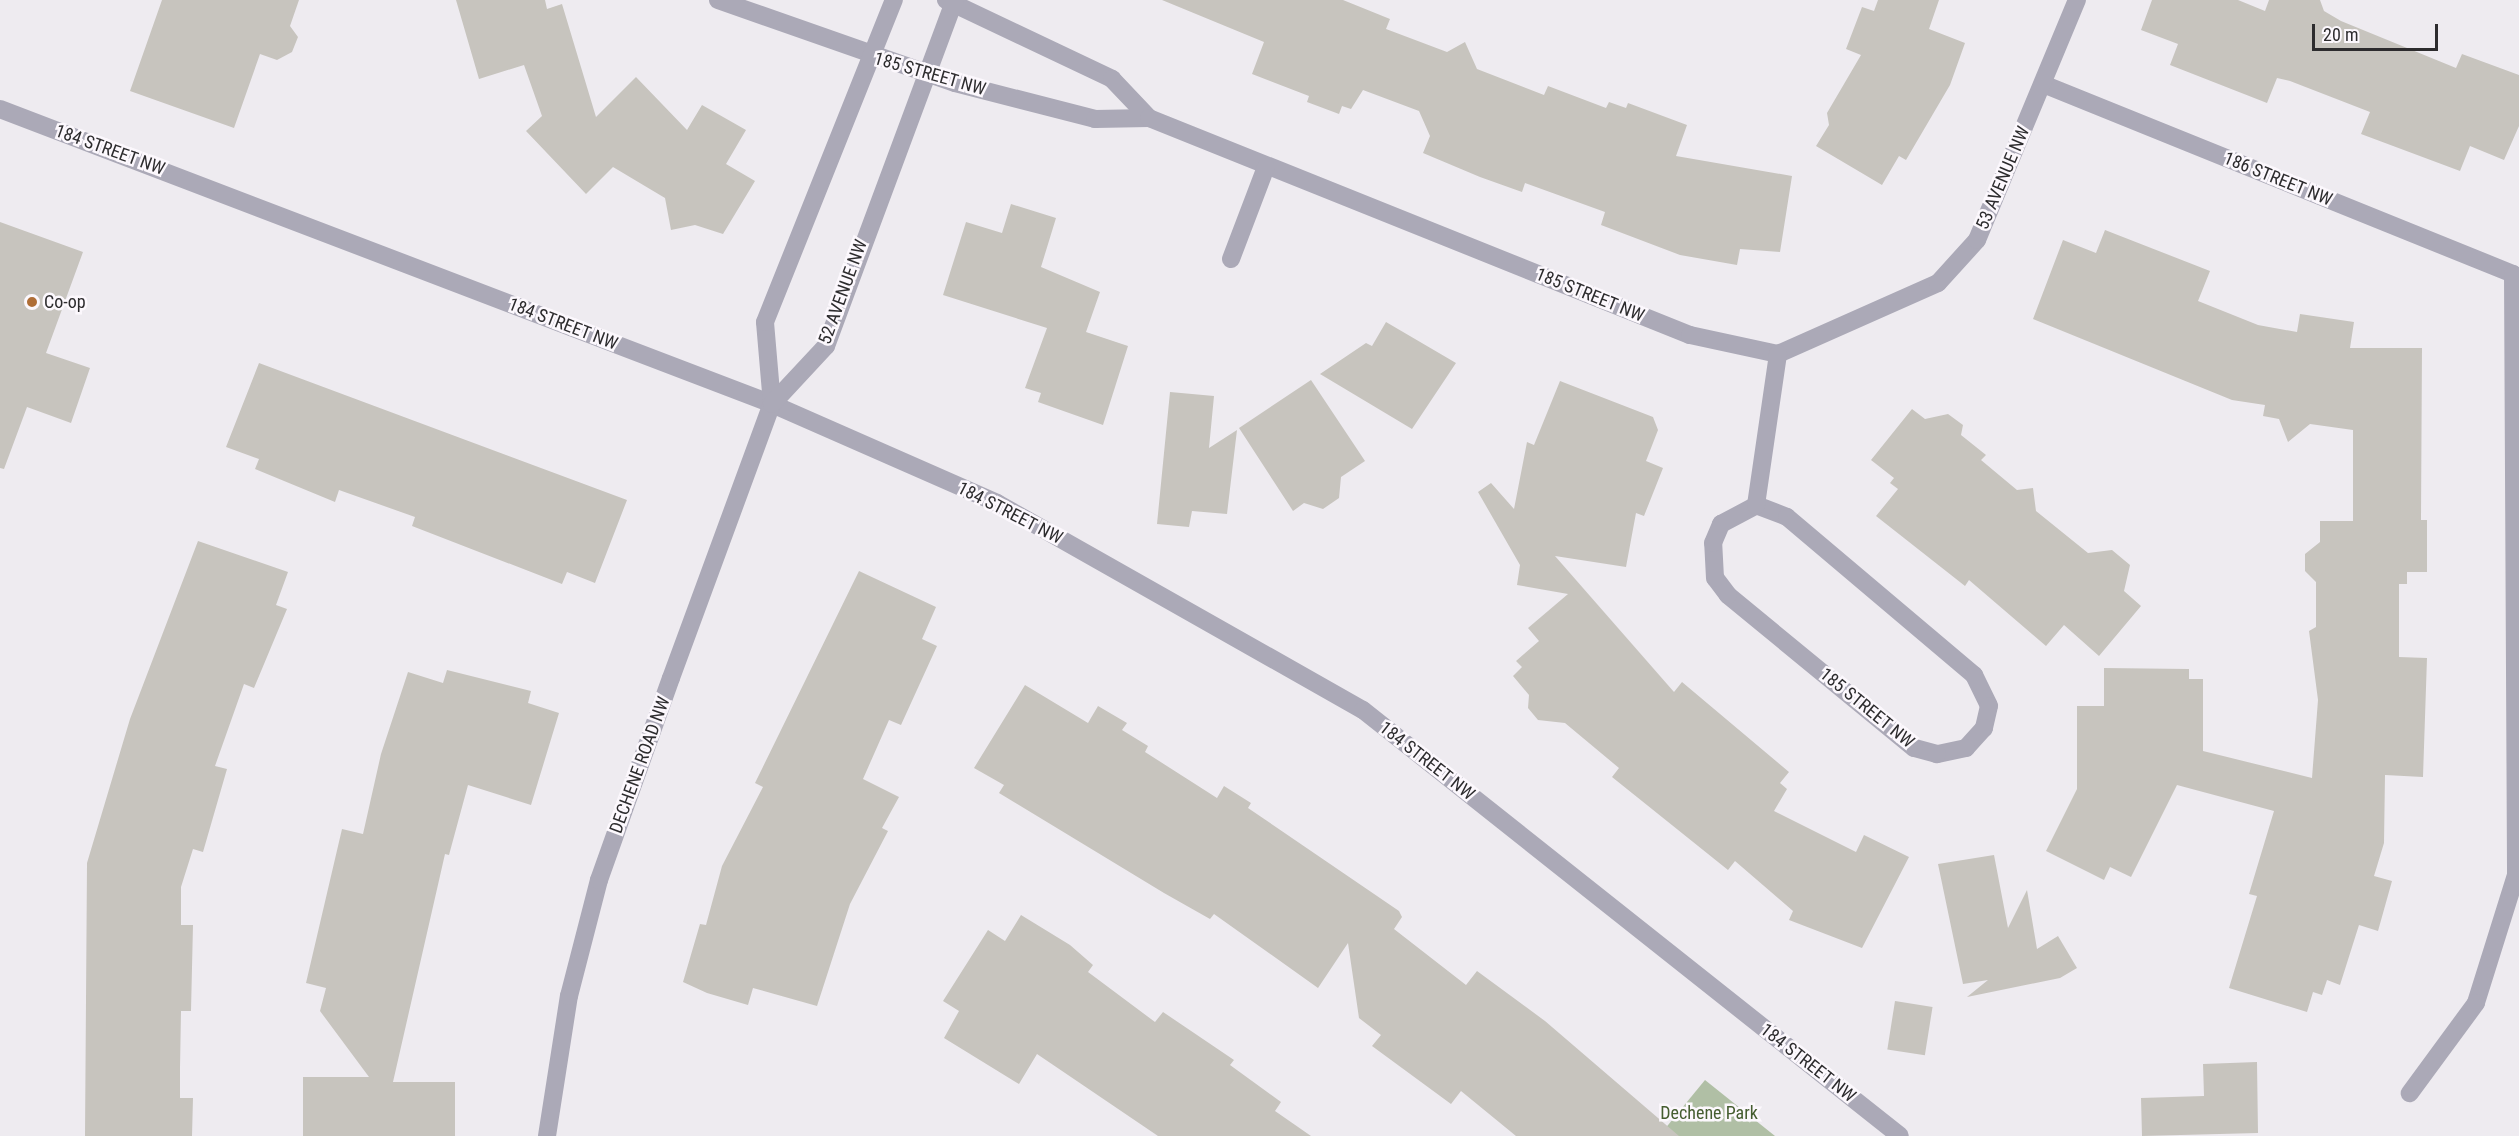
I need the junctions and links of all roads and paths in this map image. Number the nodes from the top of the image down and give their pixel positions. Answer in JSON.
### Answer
{"nodes":[{"id":1,"x":718,"y":0,"type":"edge"},
{"id":2,"x":894,"y":0,"type":"edge"},
{"id":3,"x":2076,"y":0,"type":"edge"},
{"id":4,"x":952,"y":1,"type":"edge"},
{"id":5,"x":871,"y":57,"type":"junction"},
{"id":6,"x":928,"y":75,"type":"junction"},
{"id":7,"x":2043,"y":84,"type":"junction"},
{"id":8,"x":0,"y":109,"type":"edge"},
{"id":9,"x":1149,"y":118,"type":"junction"},
{"id":10,"x":1266,"y":167,"type":"junction"},
{"id":11,"x":1231,"y":259,"type":"dead end"},
{"id":12,"x":1778,"y":354,"type":"junction"},
{"id":13,"x":772,"y":404,"type":"junction"},
{"id":14,"x":1756,"y":505,"type":"junction"},
{"id":15,"x":2410,"y":1093,"type":"dead end"},
{"id":16,"x":547,"y":1136,"type":"edge"},
{"id":17,"x":1900,"y":1136,"type":"edge"}],
"edges":[{"from":1,"to":5,"type":"street","name":"185 STREET NW"},
{"from":2,"to":5,"type":"street"},
{"from":3,"to":7,"type":"street","name":"53 AVENUE NW"},
{"from":4,"to":6,"type":"street","name":"52 AVENUE NW"},
{"from":4,"to":9,"type":"street","name":"185 STREET NW"},
{"from":5,"to":6,"type":"street","name":"185 STREET NW"},
{"from":5,"to":13,"type":"street"},
{"from":6,"to":9,"type":"street","name":"185 STREET NW"},
{"from":6,"to":13,"type":"street","name":"52 AVENUE NW"},
{"from":7,"to":12,"type":"street","name":"53 AVENUE NW"},
{"from":7,"to":15,"type":"street","name":"186 STREET NW"},
{"from":8,"to":13,"type":"street","name":"184 STREET NW"},
{"from":9,"to":10,"type":"street","name":"185 STREET NW"},
{"from":10,"to":11,"type":"street"},
{"from":10,"to":12,"type":"street","name":"185 STREET NW"},
{"from":12,"to":14,"type":"street"},
{"from":13,"to":16,"type":"street","name":"DECHENE ROAD NW"},
{"from":13,"to":17,"type":"street","name":"184 STREET NW"},
{"from":14,"to":14,"type":"street","name":"185 STREET NW"}]}
